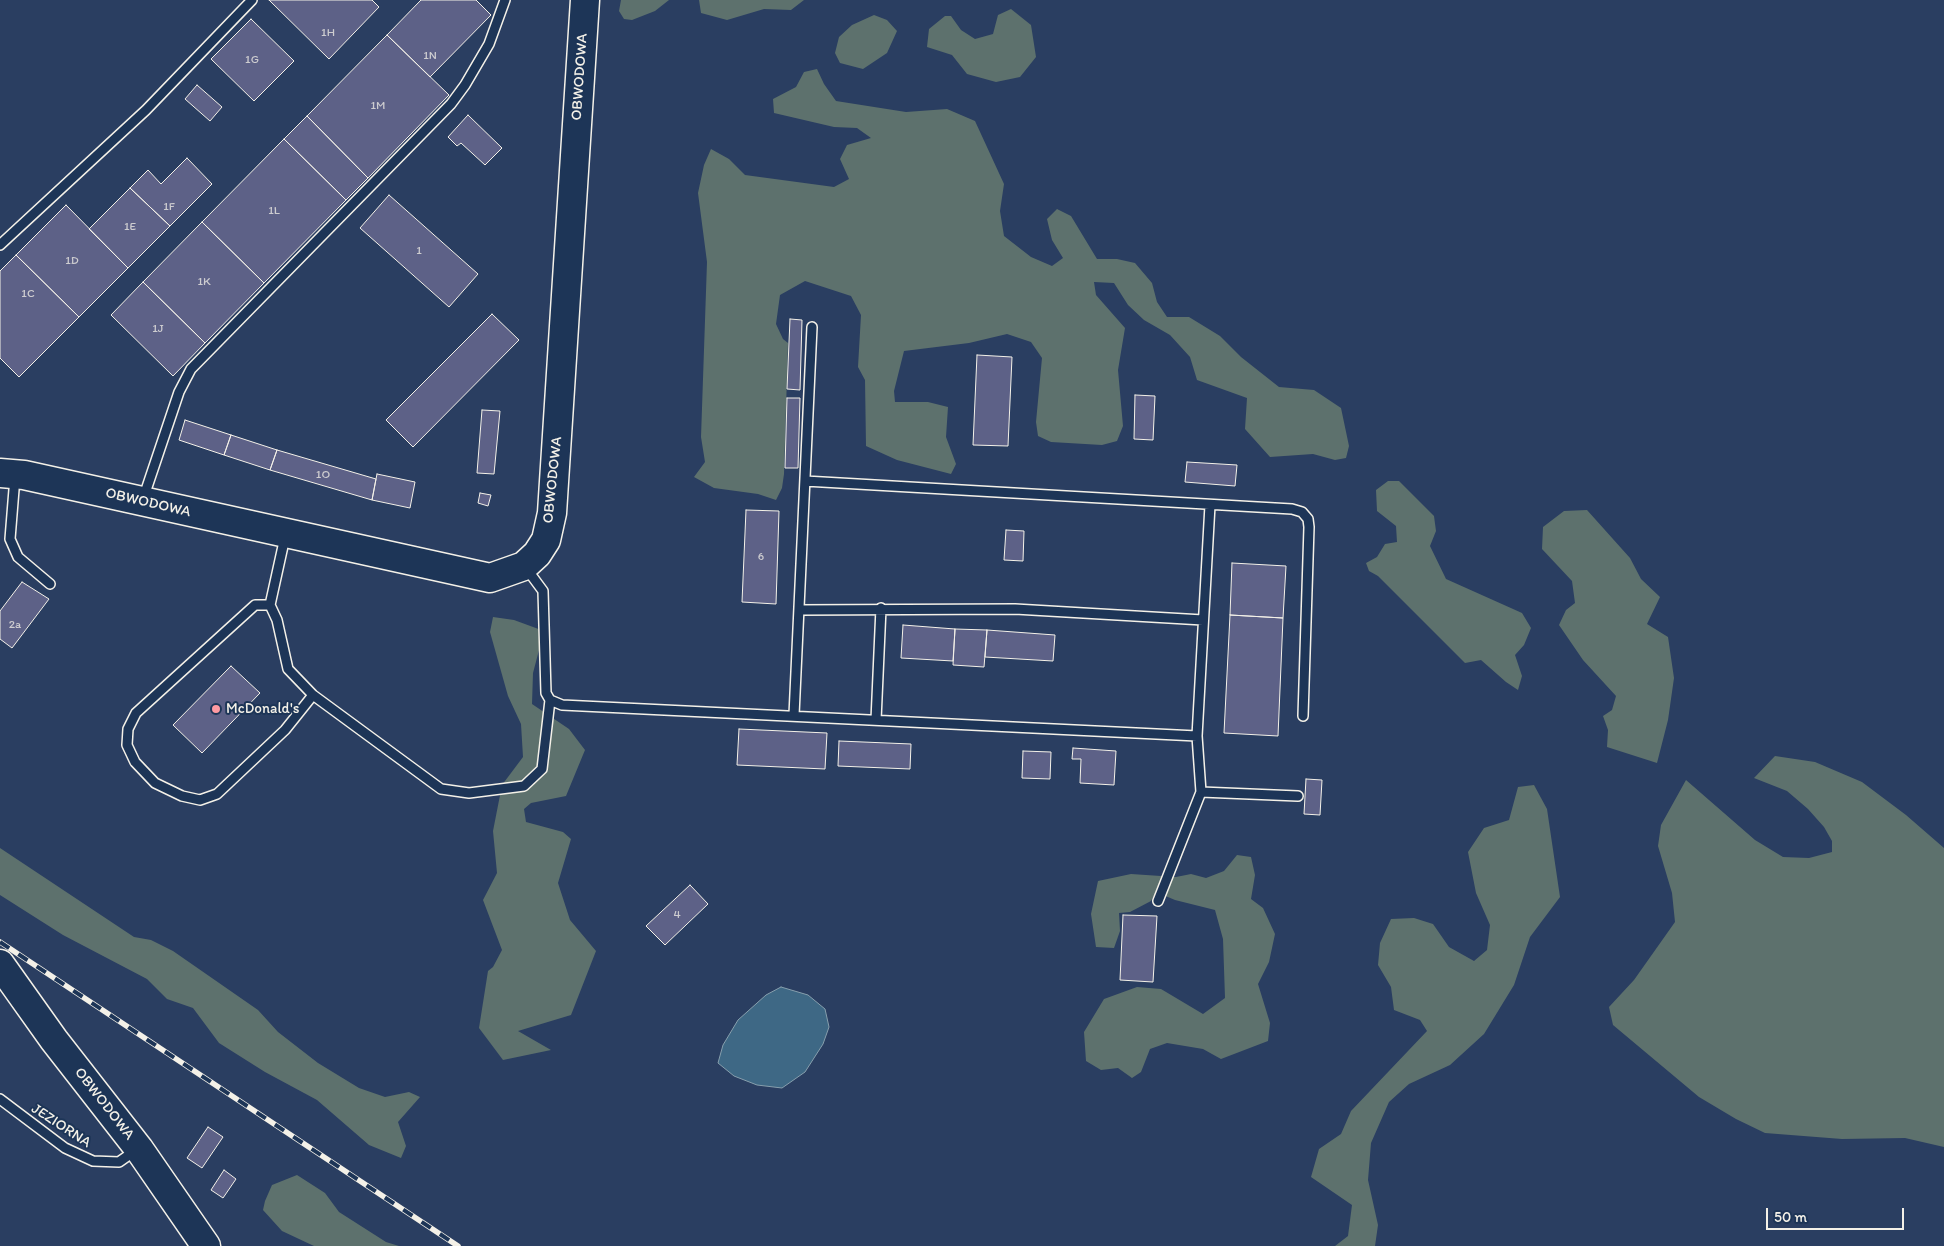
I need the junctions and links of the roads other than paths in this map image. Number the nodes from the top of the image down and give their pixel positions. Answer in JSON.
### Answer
{"nodes":[{"id":1,"x":252,"y":0,"type":"edge"},
{"id":2,"x":505,"y":0,"type":"edge"},
{"id":3,"x":585,"y":0,"type":"edge"},
{"id":4,"x":0,"y":245,"type":"edge"},
{"id":5,"x":812,"y":327,"type":"dead end"},
{"id":6,"x":7,"y":474,"type":"edge"},
{"id":7,"x":805,"y":481,"type":"junction"},
{"id":8,"x":142,"y":502,"type":"junction"},
{"id":9,"x":1210,"y":505,"type":"junction"},
{"id":10,"x":286,"y":534,"type":"junction"},
{"id":11,"x":524,"y":566,"type":"junction"},
{"id":12,"x":50,"y":584,"type":"dead end"},
{"id":13,"x":270,"y":605,"type":"junction"},
{"id":14,"x":881,"y":608,"type":"junction"},
{"id":15,"x":799,"y":610,"type":"junction"},
{"id":16,"x":1203,"y":620,"type":"junction"},
{"id":17,"x":313,"y":695,"type":"junction"},
{"id":18,"x":550,"y":700,"type":"junction"},
{"id":19,"x":794,"y":715,"type":"junction"},
{"id":20,"x":1304,"y":716,"type":"dead end"},
{"id":21,"x":876,"y":720,"type":"junction"},
{"id":22,"x":1197,"y":736,"type":"junction"},
{"id":23,"x":1201,"y":792,"type":"junction"},
{"id":24,"x":1298,"y":796,"type":"dead end"},
{"id":25,"x":1158,"y":901,"type":"dead end"},
{"id":26,"x":0,"y":964,"type":"edge"},
{"id":27,"x":0,"y":1099,"type":"edge"},
{"id":28,"x":139,"y":1149,"type":"junction"},
{"id":29,"x":206,"y":1246,"type":"edge"}],
"edges":[{"from":1,"to":4,"type":"lane"},
{"from":2,"to":8,"type":"lane"},
{"from":3,"to":11,"type":"main road","name":"OBWODOWA"},
{"from":5,"to":7,"type":"lane"},
{"from":6,"to":8,"type":"main road","name":"OBWODOWA"},
{"from":6,"to":12,"type":"lane"},
{"from":7,"to":9,"type":"lane"},
{"from":7,"to":15,"type":"lane"},
{"from":8,"to":10,"type":"main road","name":"OBWODOWA"},
{"from":9,"to":16,"type":"lane"},
{"from":9,"to":20,"type":"lane"},
{"from":10,"to":11,"type":"main road","name":"OBWODOWA"},
{"from":10,"to":13,"type":"lane"},
{"from":11,"to":18,"type":"lane"},
{"from":13,"to":17,"type":"lane"},
{"from":13,"to":17,"type":"lane"},
{"from":14,"to":15,"type":"lane"},
{"from":14,"to":16,"type":"lane"},
{"from":14,"to":21,"type":"lane"},
{"from":15,"to":19,"type":"lane"},
{"from":16,"to":22,"type":"lane"},
{"from":17,"to":18,"type":"lane"},
{"from":18,"to":19,"type":"lane"},
{"from":19,"to":21,"type":"lane"},
{"from":21,"to":22,"type":"lane"},
{"from":22,"to":23,"type":"lane"},
{"from":23,"to":24,"type":"lane"},
{"from":23,"to":25,"type":"lane"},
{"from":26,"to":28,"type":"main road","name":"OBWODOWA"},
{"from":27,"to":28,"type":"lane","name":"JEZIORNA"},
{"from":28,"to":29,"type":"main road","name":"OBWODOWA"}]}
